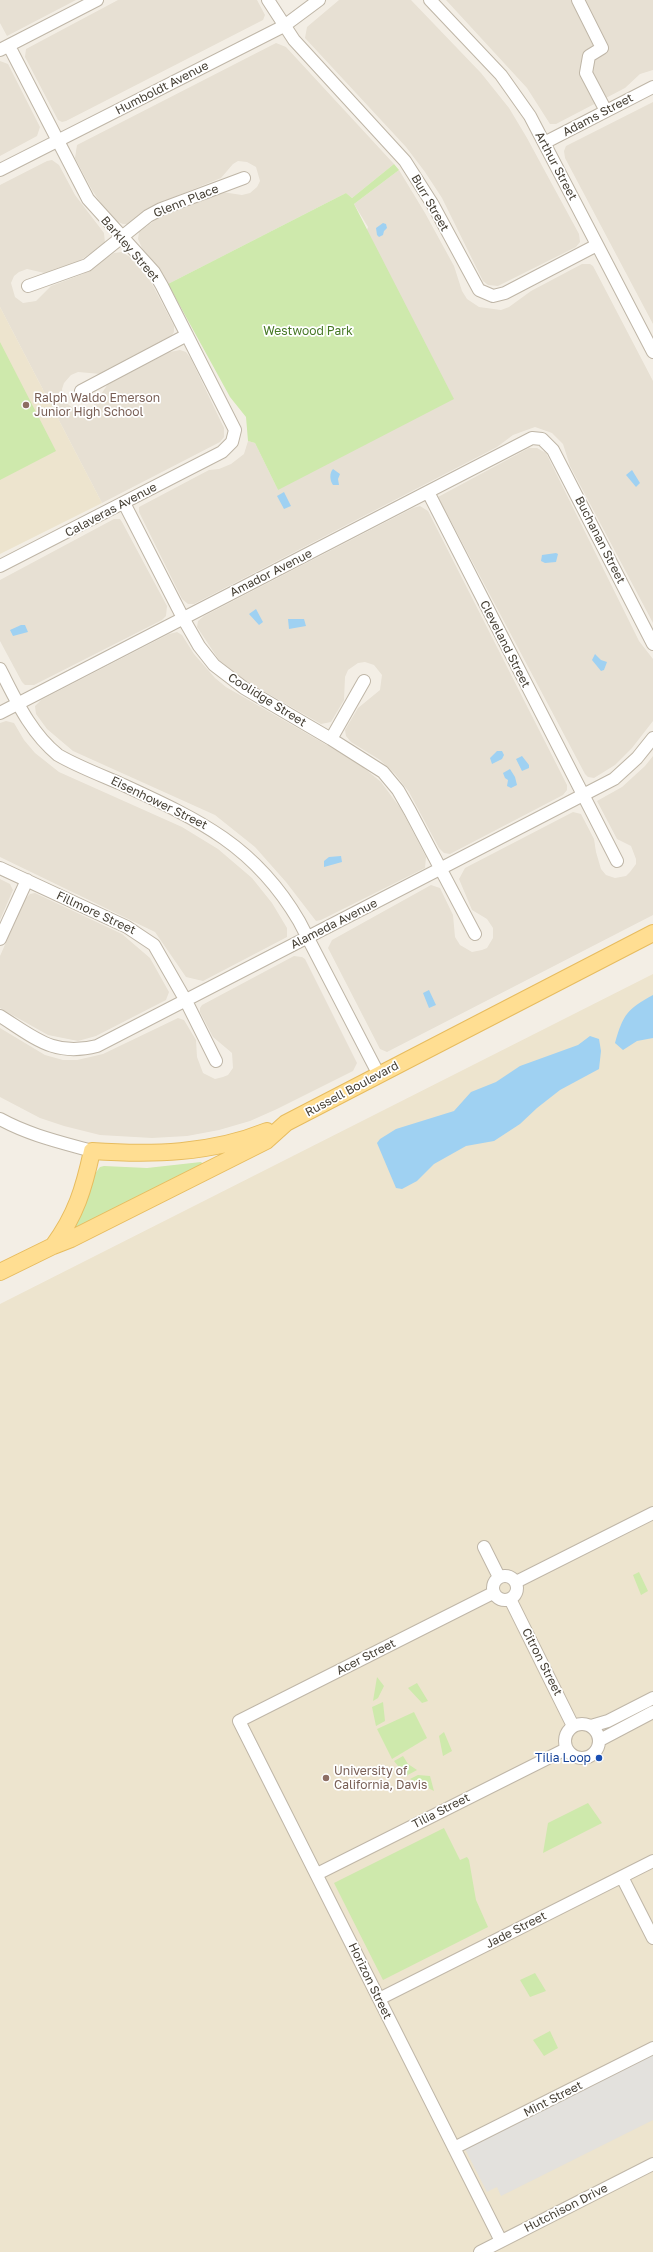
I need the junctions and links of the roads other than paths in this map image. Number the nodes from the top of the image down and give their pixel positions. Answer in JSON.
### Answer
{"nodes":[{"id":1,"x":97,"y":0,"type":"edge"},
{"id":2,"x":268,"y":0,"type":"edge"},
{"id":3,"x":319,"y":0,"type":"edge"},
{"id":4,"x":430,"y":0,"type":"edge"},
{"id":5,"x":578,"y":0,"type":"edge"},
{"id":6,"x":284,"y":26,"type":"junction"},
{"id":7,"x":4,"y":48,"type":"edge"},
{"id":8,"x":653,"y":87,"type":"edge"},
{"id":9,"x":606,"y":111,"type":"junction"},
{"id":10,"x":59,"y":140,"type":"junction"},
{"id":11,"x":544,"y":143,"type":"junction"},
{"id":12,"x":0,"y":170,"type":"edge"},
{"id":13,"x":244,"y":178,"type":"dead end"},
{"id":14,"x":122,"y":238,"type":"junction"},
{"id":15,"x":597,"y":245,"type":"junction"},
{"id":16,"x":28,"y":286,"type":"dead end"},
{"id":17,"x":187,"y":335,"type":"junction"},
{"id":18,"x":653,"y":352,"type":"edge"},
{"id":19,"x":81,"y":391,"type":"dead end"},
{"id":20,"x":542,"y":439,"type":"joint"},
{"id":21,"x":222,"y":452,"type":"joint"},
{"id":22,"x":428,"y":492,"type":"junction"},
{"id":23,"x":124,"y":503,"type":"junction"},
{"id":24,"x":0,"y":566,"type":"edge"},
{"id":25,"x":183,"y":618,"type":"junction"},
{"id":26,"x":653,"y":644,"type":"edge"},
{"id":27,"x":0,"y":669,"type":"edge"},
{"id":28,"x":364,"y":681,"type":"dead end"},
{"id":29,"x":18,"y":704,"type":"junction"},
{"id":30,"x":0,"y":712,"type":"edge"},
{"id":31,"x":653,"y":738,"type":"edge"},
{"id":32,"x":331,"y":739,"type":"junction"},
{"id":33,"x":583,"y":795,"type":"junction"},
{"id":34,"x":617,"y":860,"type":"dead end"},
{"id":35,"x":0,"y":868,"type":"edge"},
{"id":36,"x":440,"y":869,"type":"junction"},
{"id":37,"x":27,"y":880,"type":"junction"},
{"id":38,"x":653,"y":933,"type":"edge"},
{"id":39,"x":475,"y":934,"type":"dead end"},
{"id":40,"x":308,"y":938,"type":"junction"},
{"id":41,"x":0,"y":939,"type":"edge"},
{"id":42,"x":186,"y":1001,"type":"junction"},
{"id":43,"x":0,"y":1016,"type":"edge"},
{"id":44,"x":216,"y":1062,"type":"dead end"},
{"id":45,"x":379,"y":1075,"type":"junction"},
{"id":46,"x":0,"y":1119,"type":"edge"},
{"id":47,"x":286,"y":1123,"type":"junction"},
{"id":48,"x":92,"y":1150,"type":"junction"},
{"id":49,"x":53,"y":1246,"type":"junction"},
{"id":50,"x":0,"y":1272,"type":"edge"},
{"id":51,"x":653,"y":1513,"type":"edge"},
{"id":52,"x":484,"y":1547,"type":"dead end"},
{"id":53,"x":499,"y":1577,"type":"junction"},
{"id":54,"x":516,"y":1582,"type":"junction"},
{"id":55,"x":493,"y":1593,"type":"junction"},
{"id":56,"x":510,"y":1599,"type":"junction"},
{"id":57,"x":653,"y":1698,"type":"edge"},
{"id":58,"x":653,"y":1712,"type":"edge"},
{"id":59,"x":239,"y":1721,"type":"joint"},
{"id":60,"x":573,"y":1726,"type":"junction"},
{"id":61,"x":591,"y":1726,"type":"junction"},
{"id":62,"x":600,"y":1740,"type":"junction"},
{"id":63,"x":566,"y":1749,"type":"junction"},
{"id":64,"x":653,"y":1861,"type":"edge"},
{"id":65,"x":317,"y":1874,"type":"junction"},
{"id":66,"x":622,"y":1877,"type":"junction"},
{"id":67,"x":653,"y":1938,"type":"edge"},
{"id":68,"x":379,"y":1999,"type":"junction"},
{"id":69,"x":653,"y":2048,"type":"edge"},
{"id":70,"x":454,"y":2148,"type":"junction"},
{"id":71,"x":653,"y":2164,"type":"edge"},
{"id":72,"x":501,"y":2241,"type":"junction"},
{"id":73,"x":480,"y":2252,"type":"edge"}],
"edges":[{"from":1,"to":7,"type":"street"},
{"from":2,"to":6,"type":"street","name":"Burr Street"},
{"from":3,"to":6,"type":"street","name":"Humboldt Avenue"},
{"from":4,"to":11,"type":"street","name":"Arthur Street"},
{"from":5,"to":9,"type":"street"},
{"from":6,"to":10,"type":"street","name":"Humboldt Avenue"},
{"from":6,"to":15,"type":"street","name":"Burr Street"},
{"from":7,"to":10,"type":"street","name":"Barkley Street"},
{"from":8,"to":9,"type":"street","name":"Adams Street"},
{"from":9,"to":11,"type":"street","name":"Adams Street"},
{"from":10,"to":12,"type":"street","name":"Humboldt Avenue"},
{"from":10,"to":14,"type":"street","name":"Barkley Street"},
{"from":11,"to":15,"type":"street","name":"Arthur Street"},
{"from":13,"to":14,"type":"street","name":"Glenn Place"},
{"from":14,"to":16,"type":"street","name":"Glenn Place"},
{"from":14,"to":17,"type":"street","name":"Barkley Street"},
{"from":15,"to":18,"type":"street","name":"Arthur Street"},
{"from":17,"to":19,"type":"street"},
{"from":17,"to":21,"type":"street","name":"Barkley Street"},
{"from":20,"to":22,"type":"street","name":"Amador Avenue"},
{"from":20,"to":26,"type":"street","name":"Buchanan Street"},
{"from":21,"to":23,"type":"street","name":"Calaveras Avenue"},
{"from":22,"to":25,"type":"street","name":"Amador Avenue"},
{"from":22,"to":33,"type":"street","name":"Cleveland Street"},
{"from":23,"to":24,"type":"street","name":"Calaveras Avenue"},
{"from":23,"to":25,"type":"street","name":"Coolidge Street"},
{"from":25,"to":29,"type":"street","name":"Amador Avenue"},
{"from":25,"to":32,"type":"street","name":"Coolidge Street"},
{"from":27,"to":29,"type":"street","name":"Eisenhower Street"},
{"from":28,"to":32,"type":"street"},
{"from":29,"to":30,"type":"street","name":"Amador Avenue"},
{"from":29,"to":40,"type":"street","name":"Eisenhower Street"},
{"from":31,"to":33,"type":"street","name":"Alameda Avenue"},
{"from":32,"to":36,"type":"street","name":"Coolidge Street"},
{"from":33,"to":34,"type":"street","name":"Cleveland Street"},
{"from":33,"to":36,"type":"street","name":"Alameda Avenue"},
{"from":35,"to":37,"type":"street","name":"Fillmore Street"},
{"from":36,"to":39,"type":"street","name":"Coolidge Street"},
{"from":36,"to":40,"type":"street","name":"Alameda Avenue"},
{"from":37,"to":41,"type":"street"},
{"from":37,"to":42,"type":"street","name":"Fillmore Street"},
{"from":38,"to":45,"type":"main road","name":"Russell Boulevard"},
{"from":40,"to":42,"type":"street","name":"Alameda Avenue"},
{"from":40,"to":45,"type":"street","name":"Eisenhower Street"},
{"from":42,"to":43,"type":"street","name":"Alameda Avenue"},
{"from":42,"to":44,"type":"street","name":"Fillmore Street"},
{"from":45,"to":47,"type":"main road","name":"Russell Boulevard"},
{"from":46,"to":48,"type":"street"},
{"from":47,"to":48,"type":"main road"},
{"from":47,"to":49,"type":"main road","name":"Russell Boulevard"},
{"from":48,"to":49,"type":"main road","name":"Russell Boulevard"},
{"from":49,"to":50,"type":"main road","name":"Russell Boulevard"},
{"from":51,"to":54,"type":"street"},
{"from":52,"to":53,"type":"street"},
{"from":53,"to":54,"type":"street"},
{"from":53,"to":55,"type":"street"},
{"from":54,"to":56,"type":"street"},
{"from":55,"to":56,"type":"street"},
{"from":55,"to":59,"type":"street","name":"Acer Street"},
{"from":56,"to":60,"type":"street","name":"Citron Street"},
{"from":57,"to":61,"type":"street"},
{"from":58,"to":62,"type":"street"},
{"from":59,"to":65,"type":"street","name":"Horizon Street"},
{"from":60,"to":61,"type":"street"},
{"from":60,"to":63,"type":"street"},
{"from":61,"to":62,"type":"street"},
{"from":62,"to":63,"type":"street"},
{"from":63,"to":65,"type":"street","name":"Tilia Street"},
{"from":64,"to":66,"type":"street","name":"Jade Street"},
{"from":65,"to":68,"type":"street","name":"Horizon Street"},
{"from":66,"to":67,"type":"street"},
{"from":66,"to":68,"type":"street","name":"Jade Street"},
{"from":68,"to":70,"type":"street","name":"Horizon Street"},
{"from":69,"to":70,"type":"street","name":"Mint Street"},
{"from":70,"to":72,"type":"street","name":"Horizon Street"},
{"from":71,"to":72,"type":"street","name":"Hutchison Drive"},
{"from":72,"to":73,"type":"street","name":"Hutchison Drive"}]}
